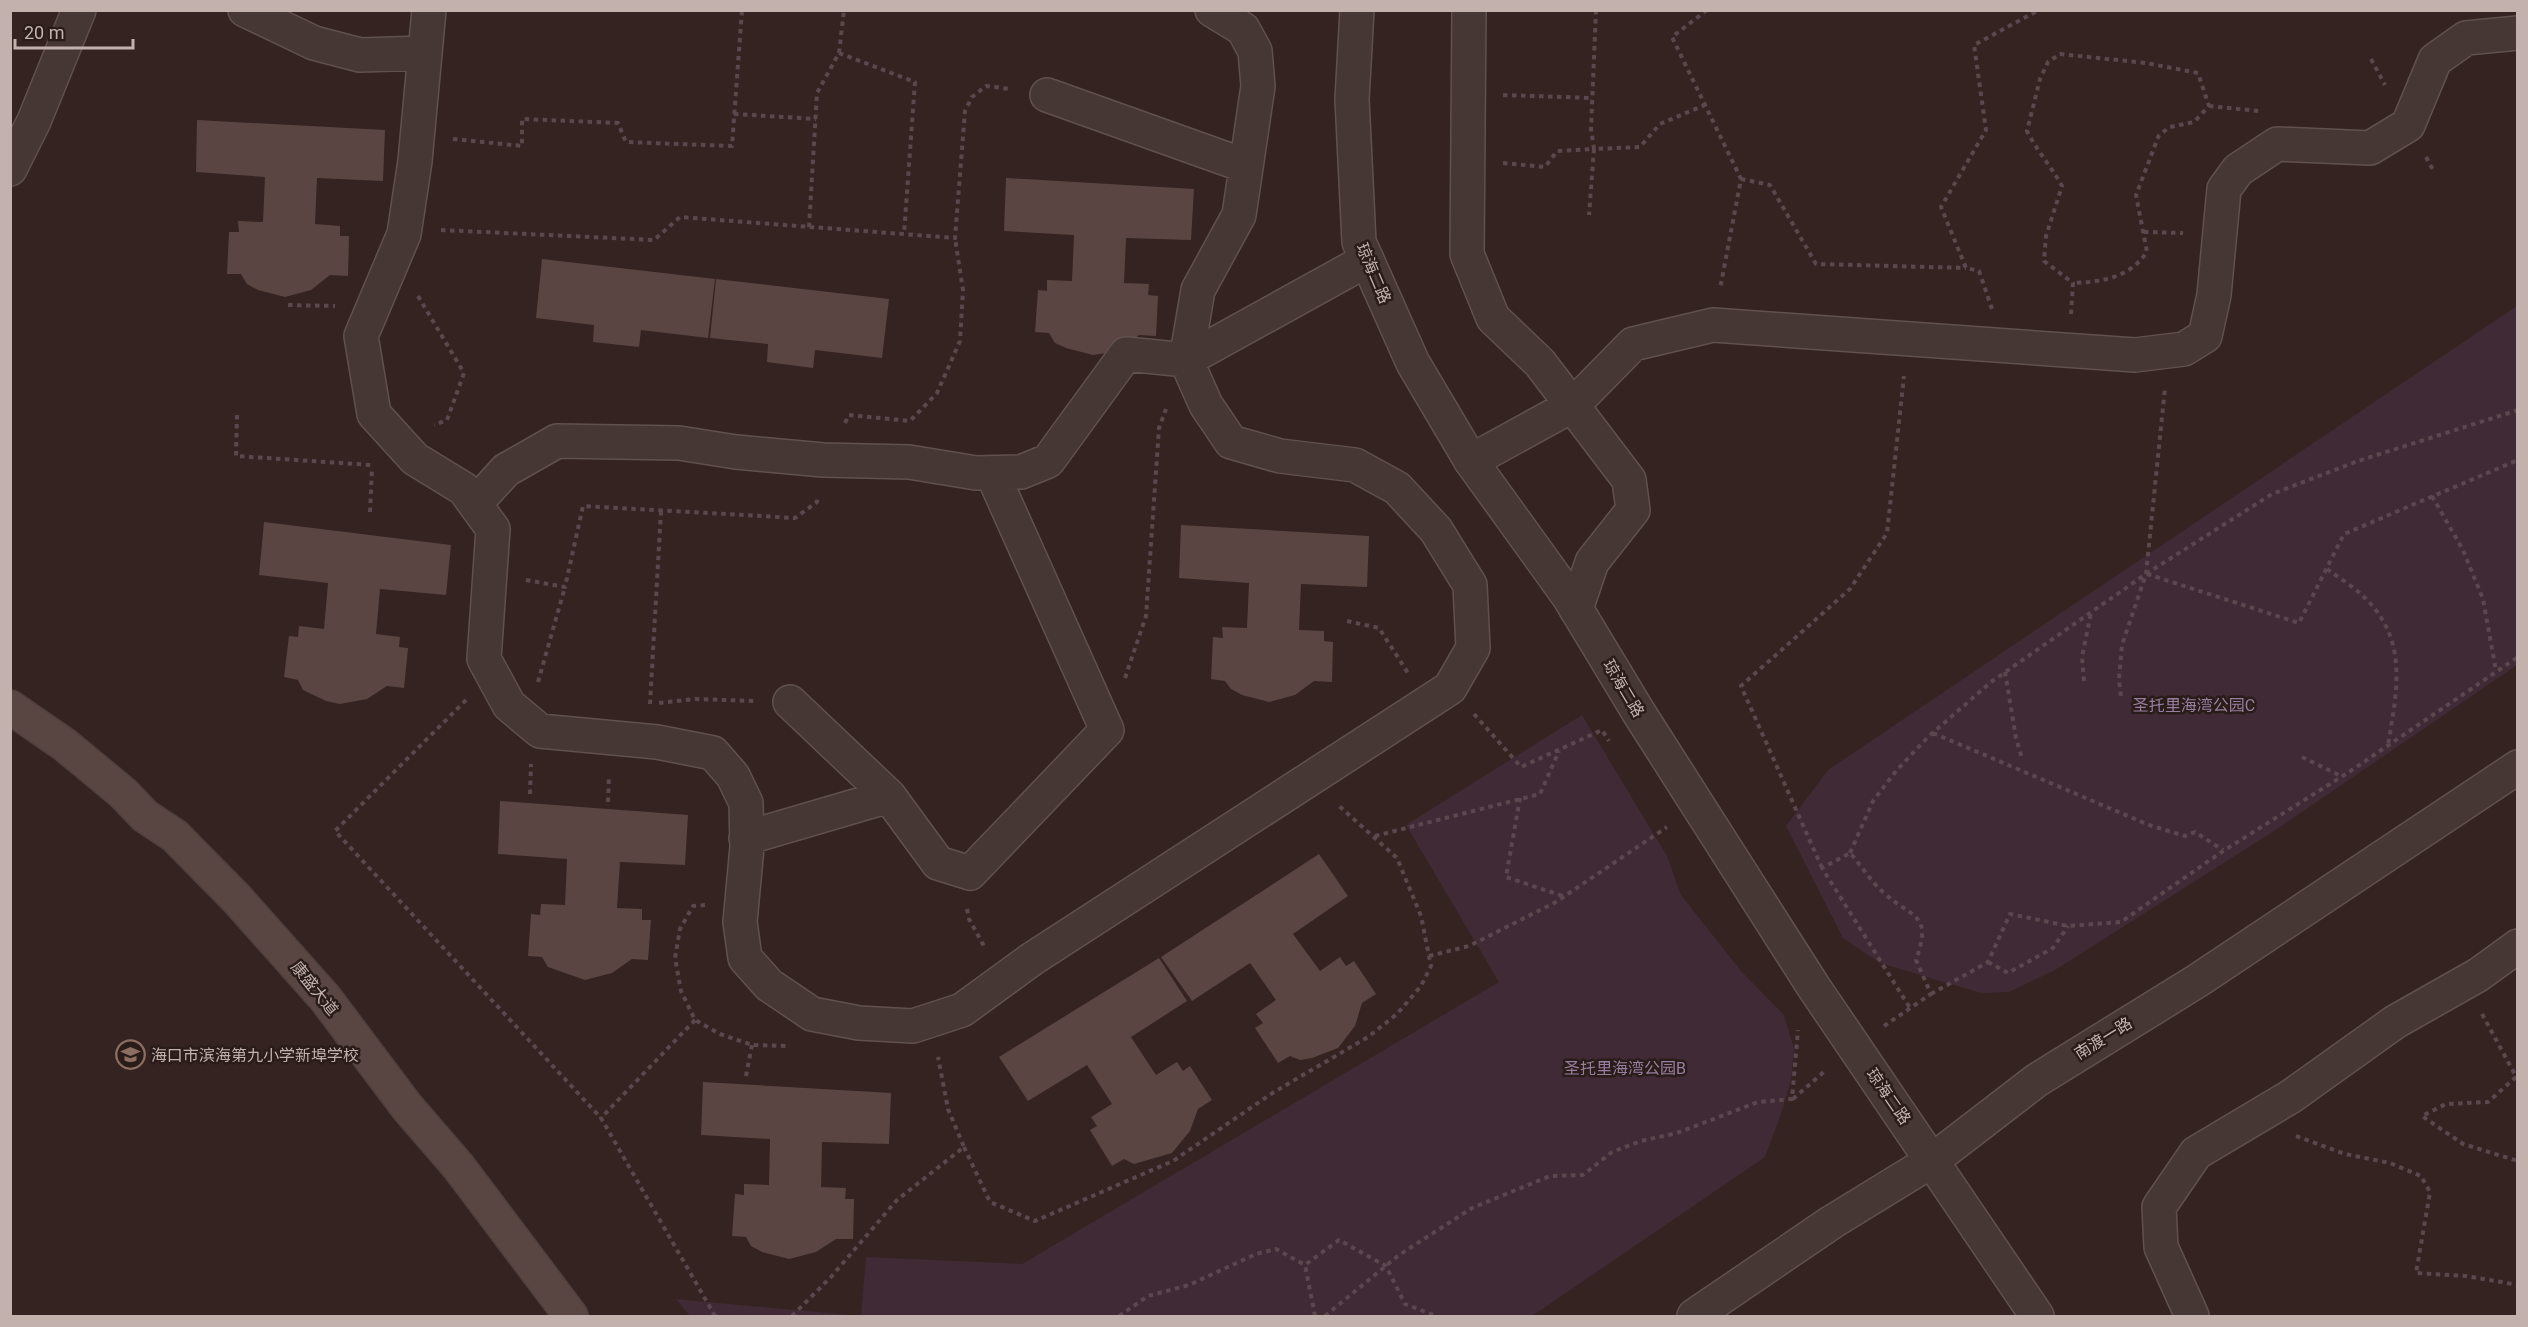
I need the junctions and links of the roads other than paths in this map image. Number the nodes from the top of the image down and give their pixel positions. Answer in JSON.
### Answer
{"nodes":[{"id":1,"x":79,"y":10,"type":"edge"},
{"id":2,"x":245,"y":10,"type":"edge"},
{"id":3,"x":429,"y":10,"type":"edge"},
{"id":4,"x":1212,"y":10,"type":"edge"},
{"id":5,"x":1357,"y":10,"type":"edge"},
{"id":6,"x":1469,"y":10,"type":"edge"},
{"id":7,"x":2517,"y":33,"type":"edge"},
{"id":8,"x":424,"y":53,"type":"junction"},
{"id":9,"x":1047,"y":94,"type":"road end"},
{"id":10,"x":1246,"y":166,"type":"junction"},
{"id":11,"x":10,"y":169,"type":"edge"},
{"id":12,"x":1367,"y":260,"type":"junction"},
{"id":13,"x":1186,"y":360,"type":"junction"},
{"id":14,"x":1573,"y":405,"type":"junction"},
{"id":15,"x":1471,"y":461,"type":"junction"},
{"id":16,"x":993,"y":473,"type":"junction"},
{"id":17,"x":475,"y":504,"type":"junction"},
{"id":18,"x":1576,"y":609,"type":"junction"},
{"id":19,"x":790,"y":702,"type":"road end"},
{"id":20,"x":10,"y":707,"type":"edge"},
{"id":21,"x":2517,"y":767,"type":"edge"},
{"id":22,"x":889,"y":796,"type":"junction"},
{"id":23,"x":746,"y":838,"type":"junction"},
{"id":24,"x":2517,"y":946,"type":"edge"},
{"id":25,"x":1933,"y":1160,"type":"junction"},
{"id":26,"x":571,"y":1317,"type":"edge"},
{"id":27,"x":1694,"y":1317,"type":"edge"},
{"id":28,"x":2037,"y":1317,"type":"edge"},
{"id":29,"x":2192,"y":1317,"type":"edge"}],
"edges":[{"from":1,"to":11,"type":"street"},
{"from":2,"to":8,"type":"street"},
{"from":3,"to":8,"type":"street"},
{"from":4,"to":10,"type":"street"},
{"from":5,"to":12,"type":"street","name":"琼海二路"},
{"from":6,"to":14,"type":"street"},
{"from":7,"to":14,"type":"street"},
{"from":8,"to":17,"type":"street"},
{"from":9,"to":10,"type":"street"},
{"from":10,"to":13,"type":"street"},
{"from":12,"to":13,"type":"street"},
{"from":12,"to":15,"type":"street","name":"琼海二路"},
{"from":13,"to":16,"type":"street"},
{"from":13,"to":23,"type":"street"},
{"from":14,"to":15,"type":"street"},
{"from":14,"to":18,"type":"street"},
{"from":15,"to":18,"type":"street","name":"琼海二路"},
{"from":16,"to":17,"type":"street"},
{"from":16,"to":22,"type":"street"},
{"from":17,"to":23,"type":"street"},
{"from":18,"to":25,"type":"street","name":"琼海二路"},
{"from":19,"to":22,"type":"street"},
{"from":20,"to":26,"type":"main road","name":"康盛大道"},
{"from":21,"to":25,"type":"street","name":"南渡一路"},
{"from":22,"to":23,"type":"street"},
{"from":24,"to":29,"type":"street"},
{"from":25,"to":27,"type":"street","name":"南渡一路"},
{"from":25,"to":28,"type":"street","name":"琼海二路"}]}
